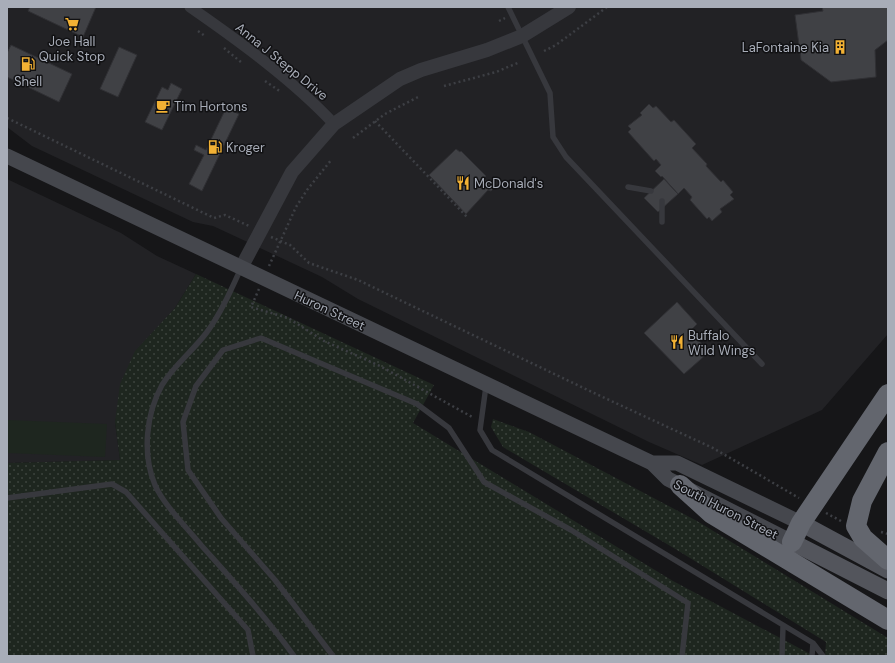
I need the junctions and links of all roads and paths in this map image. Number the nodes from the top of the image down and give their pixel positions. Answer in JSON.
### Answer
{"nodes":[{"id":1,"x":190,"y":7,"type":"edge"},
{"id":2,"x":508,"y":7,"type":"edge"},
{"id":3,"x":569,"y":7,"type":"edge"},
{"id":4,"x":607,"y":7,"type":"edge"},
{"id":5,"x":198,"y":32,"type":"dead end"},
{"id":6,"x":205,"y":36,"type":"dead end"},
{"id":7,"x":522,"y":36,"type":"junction"},
{"id":8,"x":224,"y":48,"type":"dead end"},
{"id":9,"x":544,"y":51,"type":"dead end"},
{"id":10,"x":520,"y":62,"type":"dead end"},
{"id":11,"x":242,"y":63,"type":"dead end"},
{"id":12,"x":265,"y":80,"type":"dead end"},
{"id":13,"x":444,"y":86,"type":"dead end"},
{"id":14,"x":285,"y":94,"type":"dead end"},
{"id":15,"x":420,"y":96,"type":"dead end"},
{"id":16,"x":7,"y":118,"type":"edge"},
{"id":17,"x":375,"y":121,"type":"junction"},
{"id":18,"x":334,"y":124,"type":"junction"},
{"id":19,"x":353,"y":138,"type":"dead end"},
{"id":20,"x":7,"y":156,"type":"edge"},
{"id":21,"x":332,"y":159,"type":"dead end"},
{"id":22,"x":628,"y":187,"type":"dead end"},
{"id":23,"x":651,"y":192,"type":"dead end"},
{"id":24,"x":662,"y":201,"type":"dead end"},
{"id":25,"x":468,"y":218,"type":"dead end"},
{"id":26,"x":662,"y":222,"type":"dead end"},
{"id":27,"x":244,"y":223,"type":"dead end"},
{"id":28,"x":275,"y":240,"type":"dead end"},
{"id":29,"x":280,"y":241,"type":"junction"},
{"id":30,"x":277,"y":251,"type":"dead end"},
{"id":31,"x":241,"y":268,"type":"junction"},
{"id":32,"x":253,"y":304,"type":"dead end"},
{"id":33,"x":762,"y":364,"type":"dead end"},
{"id":34,"x":486,"y":384,"type":"junction"},
{"id":35,"x":888,"y":394,"type":"edge"},
{"id":36,"x":481,"y":422,"type":"junction"},
{"id":37,"x":888,"y":452,"type":"edge"},
{"id":38,"x":652,"y":463,"type":"junction"},
{"id":39,"x":680,"y":485,"type":"junction"},
{"id":40,"x":7,"y":498,"type":"edge"},
{"id":41,"x":800,"y":498,"type":"dead end"},
{"id":42,"x":824,"y":512,"type":"dead end"},
{"id":43,"x":841,"y":521,"type":"dead end"},
{"id":44,"x":801,"y":524,"type":"junction"},
{"id":45,"x":792,"y":542,"type":"junction"},
{"id":46,"x":888,"y":560,"type":"edge"},
{"id":47,"x":888,"y":570,"type":"edge"},
{"id":48,"x":888,"y":591,"type":"edge"},
{"id":49,"x":888,"y":620,"type":"edge"},
{"id":50,"x":784,"y":627,"type":"junction"},
{"id":51,"x":813,"y":643,"type":"junction"},
{"id":52,"x":253,"y":656,"type":"edge"},
{"id":53,"x":294,"y":656,"type":"edge"},
{"id":54,"x":333,"y":656,"type":"edge"},
{"id":55,"x":682,"y":656,"type":"edge"},
{"id":56,"x":782,"y":656,"type":"edge"},
{"id":57,"x":812,"y":656,"type":"edge"},
{"id":58,"x":823,"y":656,"type":"edge"}],
"edges":[{"from":1,"to":18,"type":"street","name":"Anna J Stepp Drive"},
{"from":2,"to":7,"type":"lane"},
{"from":3,"to":7,"type":"street"},
{"from":4,"to":9,"type":"path"},
{"from":5,"to":6,"type":"path"},
{"from":7,"to":18,"type":"street"},
{"from":7,"to":33,"type":"lane"},
{"from":8,"to":11,"type":"path"},
{"from":10,"to":13,"type":"path"},
{"from":12,"to":14,"type":"path"},
{"from":15,"to":17,"type":"path"},
{"from":16,"to":27,"type":"path"},
{"from":17,"to":19,"type":"path"},
{"from":17,"to":25,"type":"path"},
{"from":18,"to":31,"type":"street"},
{"from":20,"to":31,"type":"main road","name":"Huron Street"},
{"from":21,"to":29,"type":"path"},
{"from":22,"to":23,"type":"lane"},
{"from":24,"to":26,"type":"lane"},
{"from":28,"to":29,"type":"path"},
{"from":29,"to":30,"type":"path"},
{"from":29,"to":41,"type":"path"},
{"from":31,"to":34,"type":"main road","name":"Huron Street"},
{"from":31,"to":53,"type":"lane"},
{"from":32,"to":36,"type":"path"},
{"from":34,"to":36,"type":"lane"},
{"from":34,"to":38,"type":"main road","name":"Huron Street"},
{"from":35,"to":44,"type":"highway"},
{"from":36,"to":50,"type":"lane"},
{"from":37,"to":46,"type":"highway"},
{"from":38,"to":39,"type":"main road","name":"South Huron Street"},
{"from":38,"to":44,"type":"main road","name":"South Huron Street"},
{"from":39,"to":45,"type":"main road","name":"South Huron Street"},
{"from":39,"to":49,"type":"highway"},
{"from":40,"to":52,"type":"lane"},
{"from":42,"to":43,"type":"path"},
{"from":44,"to":45,"type":"highway"},
{"from":44,"to":47,"type":"main road","name":"South Huron Street"},
{"from":45,"to":48,"type":"main road","name":"South Huron Street"},
{"from":50,"to":51,"type":"lane"},
{"from":50,"to":56,"type":"lane"},
{"from":51,"to":57,"type":"lane"},
{"from":51,"to":58,"type":"lane"},
{"from":54,"to":55,"type":"lane"}]}
